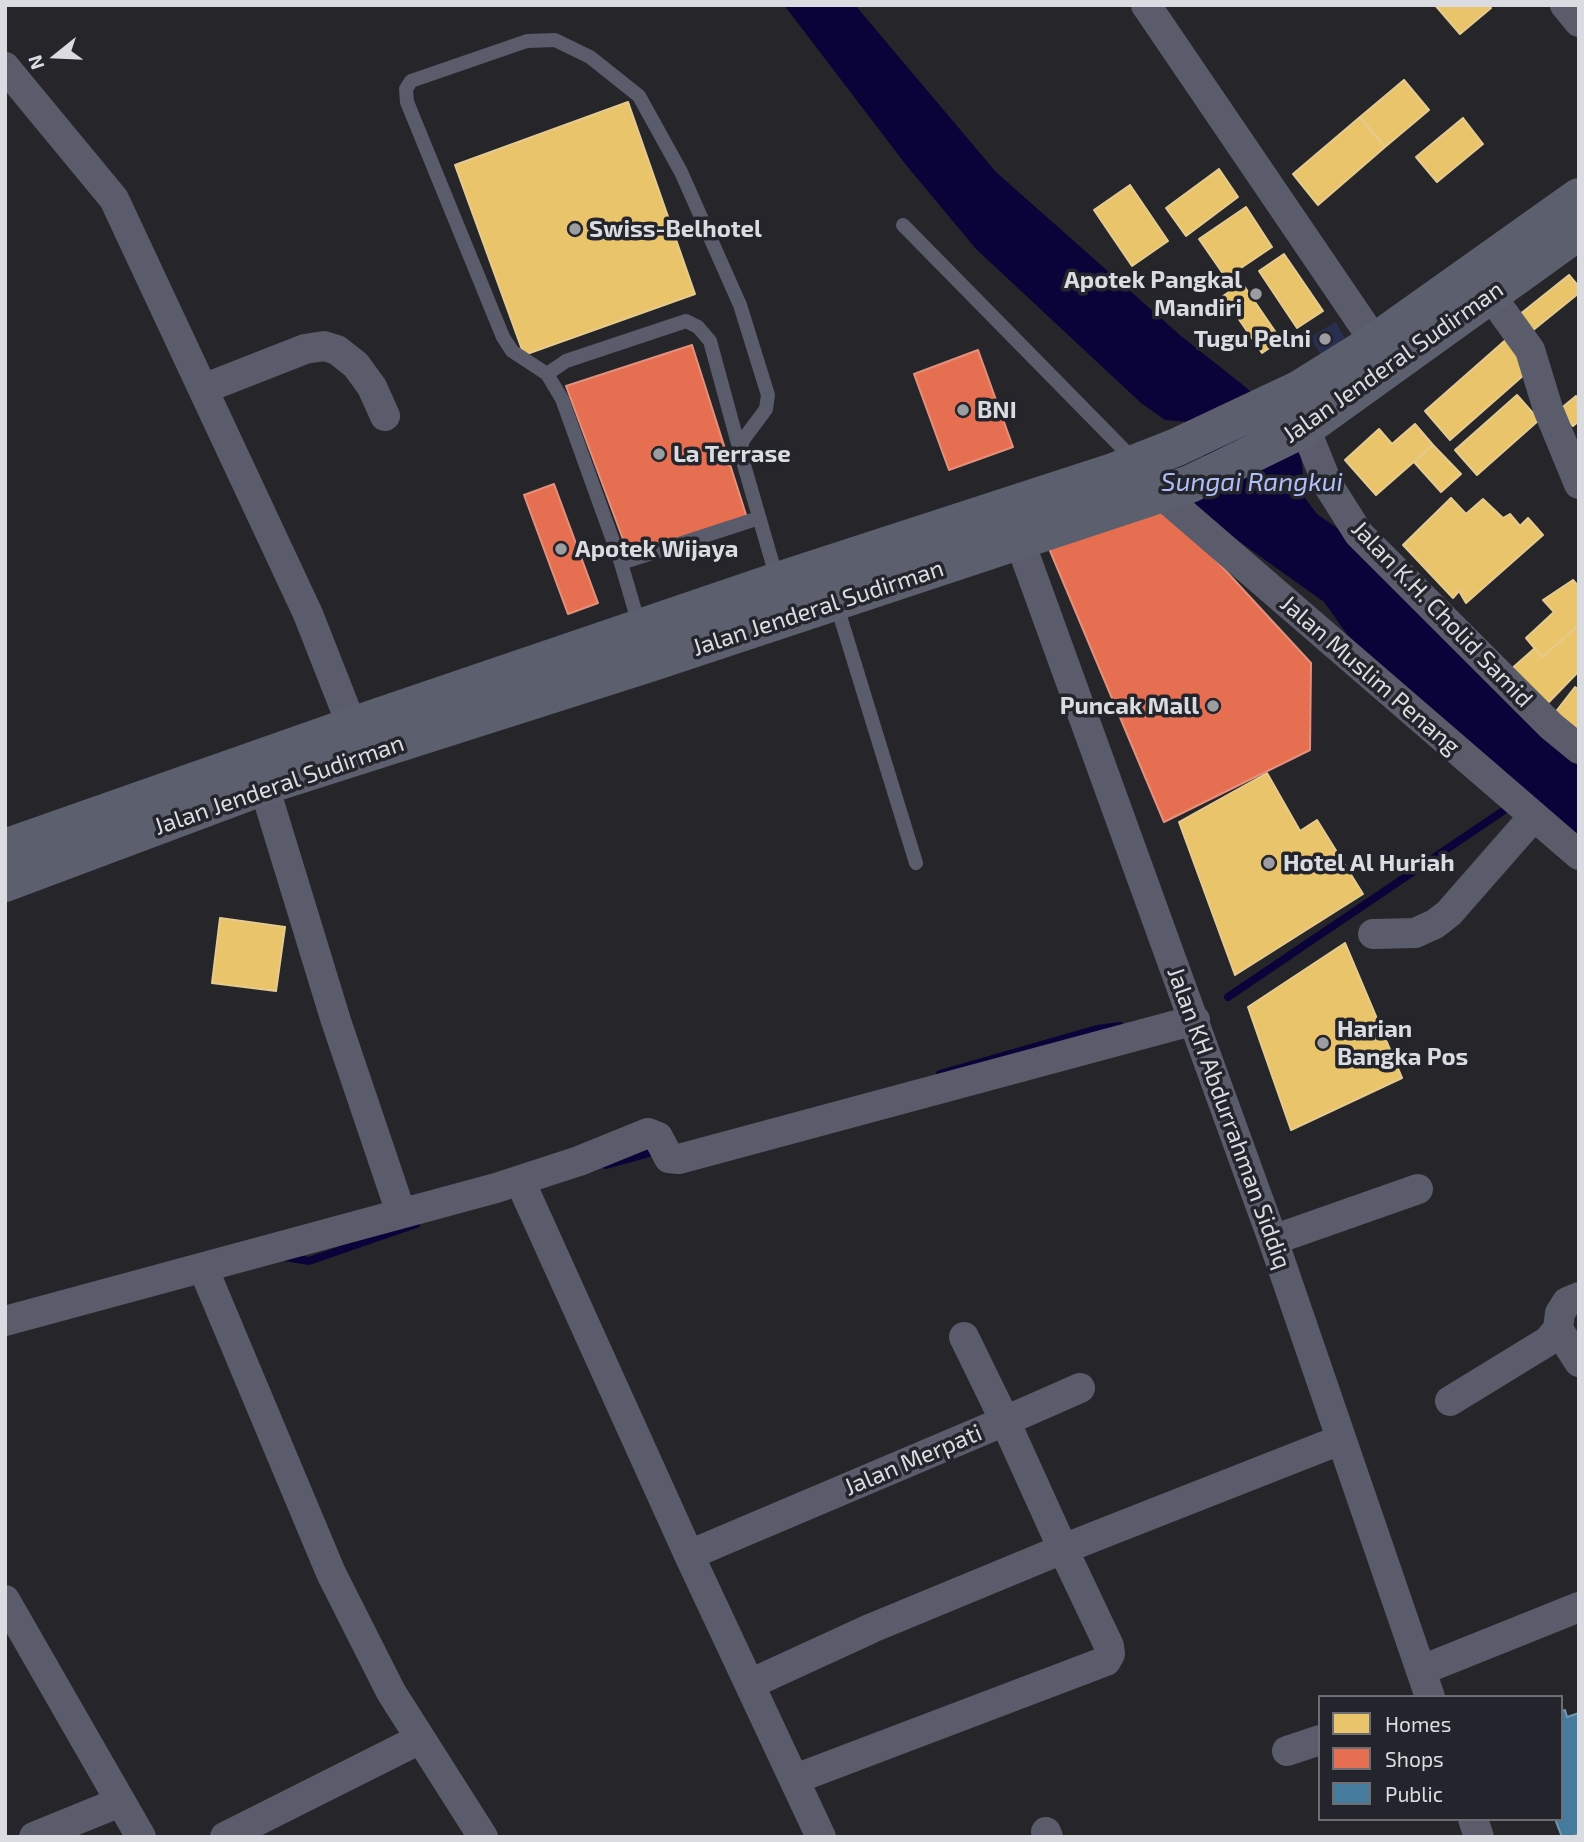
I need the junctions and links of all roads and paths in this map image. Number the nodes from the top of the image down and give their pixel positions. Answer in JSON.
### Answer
{"nodes":[{"id":1,"x":1146,"y":5,"type":"edge"},
{"id":2,"x":1565,"y":5,"type":"edge"},
{"id":3,"x":1579,"y":22,"type":"edge"},
{"id":4,"x":5,"y":67,"type":"edge"},
{"id":5,"x":1579,"y":197,"type":"edge"},
{"id":6,"x":903,"y":225,"type":"dead end"},
{"id":7,"x":1579,"y":231,"type":"edge"},
{"id":8,"x":1491,"y":296,"type":"junction"},
{"id":9,"x":1375,"y":342,"type":"junction"},
{"id":10,"x":547,"y":374,"type":"junction"},
{"id":11,"x":203,"y":389,"type":"junction"},
{"id":12,"x":385,"y":416,"type":"dead end"},
{"id":13,"x":1292,"y":422,"type":"junction"},
{"id":14,"x":740,"y":451,"type":"junction"},
{"id":15,"x":1138,"y":463,"type":"junction"},
{"id":16,"x":1579,"y":484,"type":"edge"},
{"id":17,"x":1175,"y":489,"type":"junction"},
{"id":18,"x":759,"y":518,"type":"junction"},
{"id":19,"x":1020,"y":542,"type":"junction"},
{"id":20,"x":621,"y":563,"type":"junction"},
{"id":21,"x":778,"y":581,"type":"junction"},
{"id":22,"x":835,"y":602,"type":"junction"},
{"id":23,"x":645,"y":645,"type":"junction"},
{"id":24,"x":352,"y":726,"type":"junction"},
{"id":25,"x":1579,"y":749,"type":"edge"},
{"id":26,"x":264,"y":786,"type":"junction"},
{"id":27,"x":1534,"y":816,"type":"junction"},
{"id":28,"x":5,"y":848,"type":"edge"},
{"id":29,"x":1579,"y":855,"type":"edge"},
{"id":30,"x":916,"y":863,"type":"dead end"},
{"id":31,"x":5,"y":883,"type":"edge"},
{"id":32,"x":1373,"y":934,"type":"dead end"},
{"id":33,"x":1195,"y":1020,"type":"junction"},
{"id":34,"x":1418,"y":1189,"type":"dead end"},
{"id":35,"x":524,"y":1190,"type":"junction"},
{"id":36,"x":401,"y":1213,"type":"junction"},
{"id":37,"x":1273,"y":1240,"type":"junction"},
{"id":38,"x":206,"y":1278,"type":"junction"},
{"id":39,"x":1579,"y":1297,"type":"edge"},
{"id":40,"x":5,"y":1321,"type":"edge"},
{"id":41,"x":1558,"y":1329,"type":"junction"},
{"id":42,"x":964,"y":1337,"type":"dead end"},
{"id":43,"x":1579,"y":1362,"type":"edge"},
{"id":44,"x":1080,"y":1388,"type":"dead end"},
{"id":45,"x":1450,"y":1401,"type":"dead end"},
{"id":46,"x":1005,"y":1421,"type":"junction"},
{"id":47,"x":1340,"y":1440,"type":"junction"},
{"id":48,"x":1063,"y":1549,"type":"junction"},
{"id":49,"x":689,"y":1555,"type":"junction"},
{"id":50,"x":5,"y":1600,"type":"edge"},
{"id":51,"x":1579,"y":1607,"type":"edge"},
{"id":52,"x":1426,"y":1683,"type":"edge"},
{"id":53,"x":750,"y":1684,"type":"junction"},
{"id":54,"x":420,"y":1739,"type":"junction"},
{"id":55,"x":1318,"y":1741,"type":"edge"},
{"id":56,"x":1287,"y":1751,"type":"dead end"},
{"id":57,"x":794,"y":1779,"type":"junction"},
{"id":58,"x":120,"y":1802,"type":"junction"},
{"id":59,"x":34,"y":1837,"type":"edge"},
{"id":60,"x":141,"y":1837,"type":"edge"},
{"id":61,"x":225,"y":1837,"type":"edge"},
{"id":62,"x":483,"y":1837,"type":"edge"},
{"id":63,"x":821,"y":1837,"type":"edge"}],
"edges":[{"from":1,"to":9,"type":"street"},
{"from":2,"to":3,"type":"street"},
{"from":4,"to":11,"type":"street"},
{"from":5,"to":9,"type":"highway","name":"Jalan Jenderal Sudirman"},
{"from":6,"to":15,"type":"lane"},
{"from":7,"to":8,"type":"highway","name":"Jalan Jenderal Sudirman"},
{"from":8,"to":13,"type":"highway","name":"Jalan Jenderal Sudirman"},
{"from":8,"to":16,"type":"street"},
{"from":9,"to":13,"type":"highway","name":"Jalan Jenderal Sudirman"},
{"from":10,"to":14,"type":"lane"},
{"from":10,"to":14,"type":"lane"},
{"from":10,"to":20,"type":"lane"},
{"from":11,"to":12,"type":"street"},
{"from":11,"to":24,"type":"street"},
{"from":13,"to":15,"type":"highway","name":"Jalan Jenderal Sudirman"},
{"from":13,"to":17,"type":"highway","name":"Jalan Jenderal Sudirman"},
{"from":13,"to":25,"type":"street","name":"Jalan K.H. Cholid Samid"},
{"from":14,"to":18,"type":"lane"},
{"from":15,"to":21,"type":"highway","name":"Jalan Jenderal Sudirman"},
{"from":17,"to":19,"type":"highway","name":"Jalan Jenderal Sudirman"},
{"from":17,"to":27,"type":"street","name":"Jalan Muslim Penang"},
{"from":18,"to":20,"type":"lane"},
{"from":18,"to":21,"type":"lane"},
{"from":19,"to":22,"type":"highway","name":"Jalan Jenderal Sudirman"},
{"from":19,"to":33,"type":"street","name":"Jalan KH Abdurrahman Siddiq"},
{"from":20,"to":23,"type":"lane"},
{"from":21,"to":23,"type":"highway","name":"Jalan Jenderal Sudirman"},
{"from":22,"to":23,"type":"highway","name":"Jalan Jenderal Sudirman"},
{"from":22,"to":30,"type":"lane"},
{"from":23,"to":24,"type":"highway","name":"Jalan Jenderal Sudirman"},
{"from":23,"to":26,"type":"highway","name":"Jalan Jenderal Sudirman"},
{"from":24,"to":28,"type":"highway","name":"Jalan Jenderal Sudirman"},
{"from":26,"to":31,"type":"highway","name":"Jalan Jenderal Sudirman"},
{"from":26,"to":36,"type":"street"},
{"from":27,"to":29,"type":"street","name":"Jalan Muslim Penang"},
{"from":27,"to":32,"type":"street"},
{"from":33,"to":35,"type":"street"},
{"from":33,"to":37,"type":"street","name":"Jalan KH Abdurrahman Siddiq"},
{"from":34,"to":37,"type":"street"},
{"from":35,"to":36,"type":"street"},
{"from":35,"to":49,"type":"street"},
{"from":36,"to":38,"type":"street"},
{"from":37,"to":47,"type":"street","name":"Jalan KH Abdurrahman Siddiq"},
{"from":38,"to":40,"type":"street"},
{"from":38,"to":54,"type":"street"},
{"from":39,"to":41,"type":"street"},
{"from":41,"to":43,"type":"street"},
{"from":41,"to":45,"type":"street"},
{"from":42,"to":46,"type":"street"},
{"from":44,"to":46,"type":"street"},
{"from":46,"to":48,"type":"street","name":"Jalan Merpati"},
{"from":46,"to":49,"type":"street","name":"Jalan Merpati"},
{"from":47,"to":48,"type":"street"},
{"from":47,"to":52,"type":"street","name":"Jalan KH Abdurrahman Siddiq"},
{"from":48,"to":53,"type":"street"},
{"from":48,"to":57,"type":"street","name":"Jalan Merpati"},
{"from":49,"to":53,"type":"street"},
{"from":50,"to":58,"type":"street"},
{"from":51,"to":52,"type":"street"},
{"from":53,"to":57,"type":"street"},
{"from":54,"to":61,"type":"street"},
{"from":54,"to":62,"type":"street"},
{"from":55,"to":56,"type":"street"},
{"from":57,"to":63,"type":"street"},
{"from":58,"to":59,"type":"street"},
{"from":58,"to":60,"type":"street"}]}
